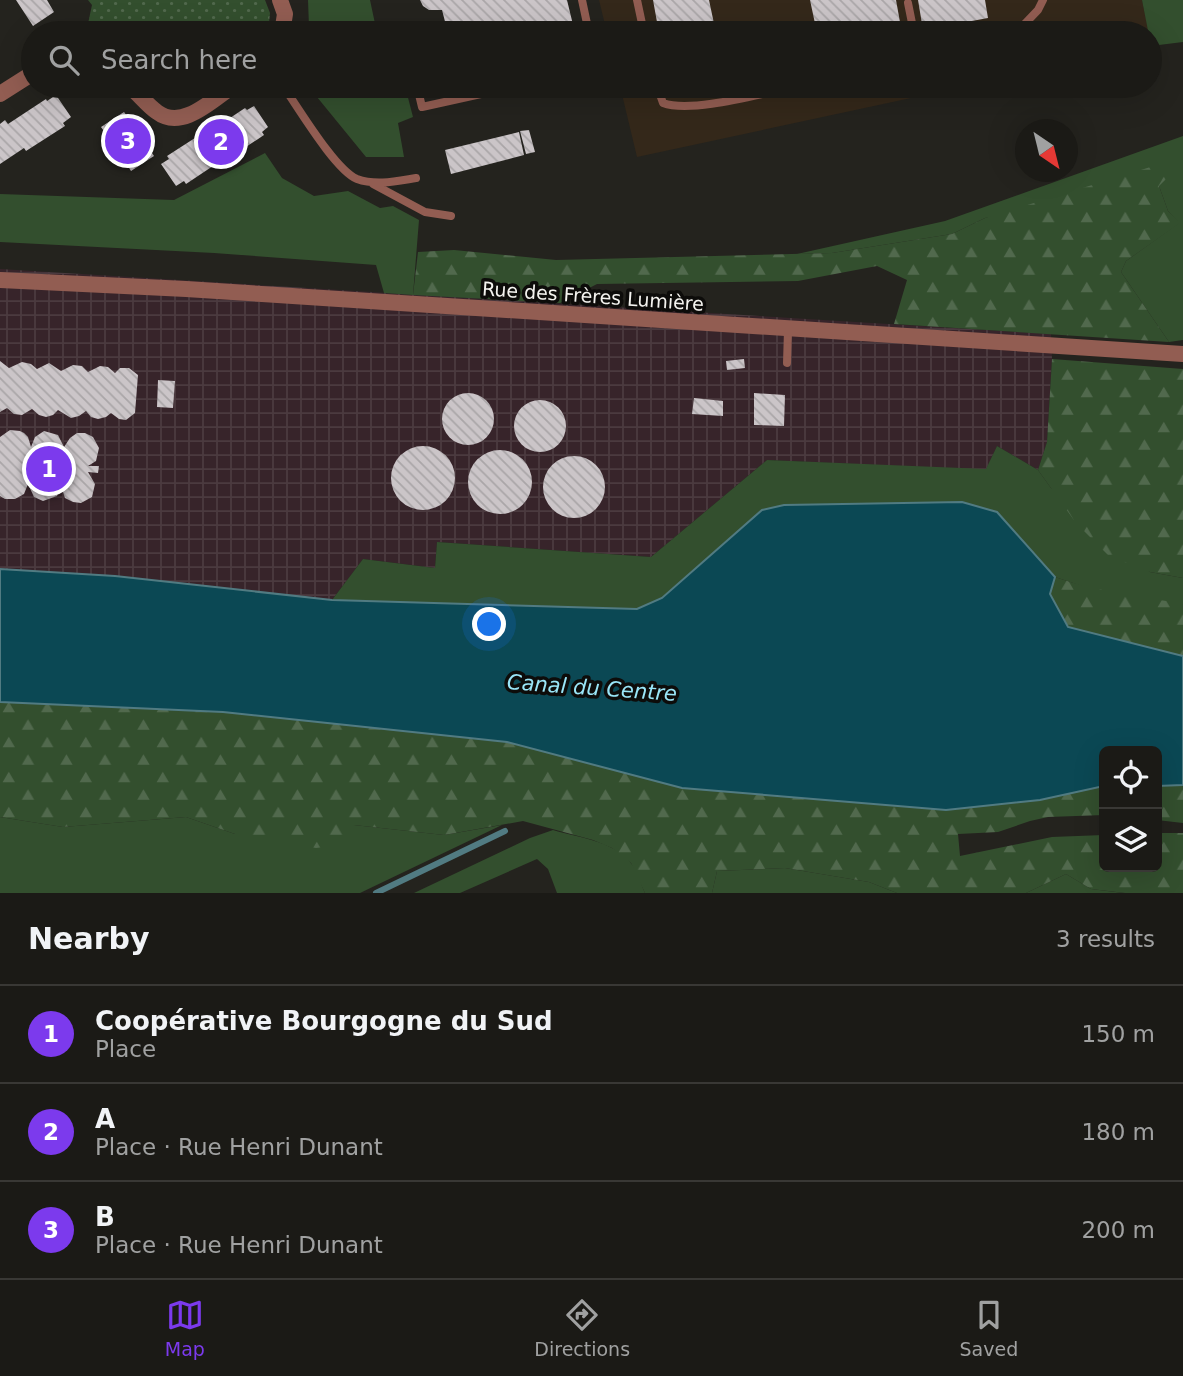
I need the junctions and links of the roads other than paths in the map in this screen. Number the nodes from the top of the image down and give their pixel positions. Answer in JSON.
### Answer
{"nodes":[{"id":1,"x":280,"y":0,"type":"edge"},
{"id":2,"x":582,"y":0,"type":"edge"},
{"id":3,"x":637,"y":0,"type":"edge"},
{"id":4,"x":1043,"y":0,"type":"edge"},
{"id":5,"x":908,"y":3,"type":"dead end"},
{"id":6,"x":284,"y":21,"type":"edge"},
{"id":7,"x":586,"y":21,"type":"edge"},
{"id":8,"x":641,"y":21,"type":"edge"},
{"id":9,"x":912,"y":21,"type":"edge"},
{"id":10,"x":1027,"y":21,"type":"edge"},
{"id":11,"x":21,"y":78,"type":"edge"},
{"id":12,"x":3,"y":85,"type":"edge"},
{"id":13,"x":142,"y":98,"type":"edge"},
{"id":14,"x":215,"y":98,"type":"edge"},
{"id":15,"x":292,"y":98,"type":"edge"},
{"id":16,"x":420,"y":98,"type":"edge"},
{"id":17,"x":463,"y":98,"type":"edge"},
{"id":18,"x":661,"y":98,"type":"edge"},
{"id":19,"x":738,"y":98,"type":"edge"},
{"id":20,"x":416,"y":178,"type":"dead end"},
{"id":21,"x":371,"y":183,"type":"junction"},
{"id":22,"x":451,"y":216,"type":"dead end"},
{"id":23,"x":0,"y":280,"type":"edge"},
{"id":24,"x":788,"y":330,"type":"junction"},
{"id":25,"x":1183,"y":354,"type":"edge"},
{"id":26,"x":787,"y":363,"type":"dead end"}],
"edges":[{"from":1,"to":6,"type":"street"},
{"from":2,"to":7,"type":"lane"},
{"from":3,"to":8,"type":"lane"},
{"from":4,"to":10,"type":"lane"},
{"from":5,"to":9,"type":"lane"},
{"from":11,"to":12,"type":"street"},
{"from":13,"to":14,"type":"street"},
{"from":15,"to":21,"type":"lane"},
{"from":16,"to":17,"type":"lane"},
{"from":18,"to":19,"type":"lane"},
{"from":20,"to":21,"type":"lane"},
{"from":21,"to":22,"type":"lane"},
{"from":23,"to":24,"type":"street","name":"Rue des Frères Lumière"},
{"from":24,"to":25,"type":"street","name":"Rue des Frères Lumière"},
{"from":24,"to":26,"type":"lane"}]}
